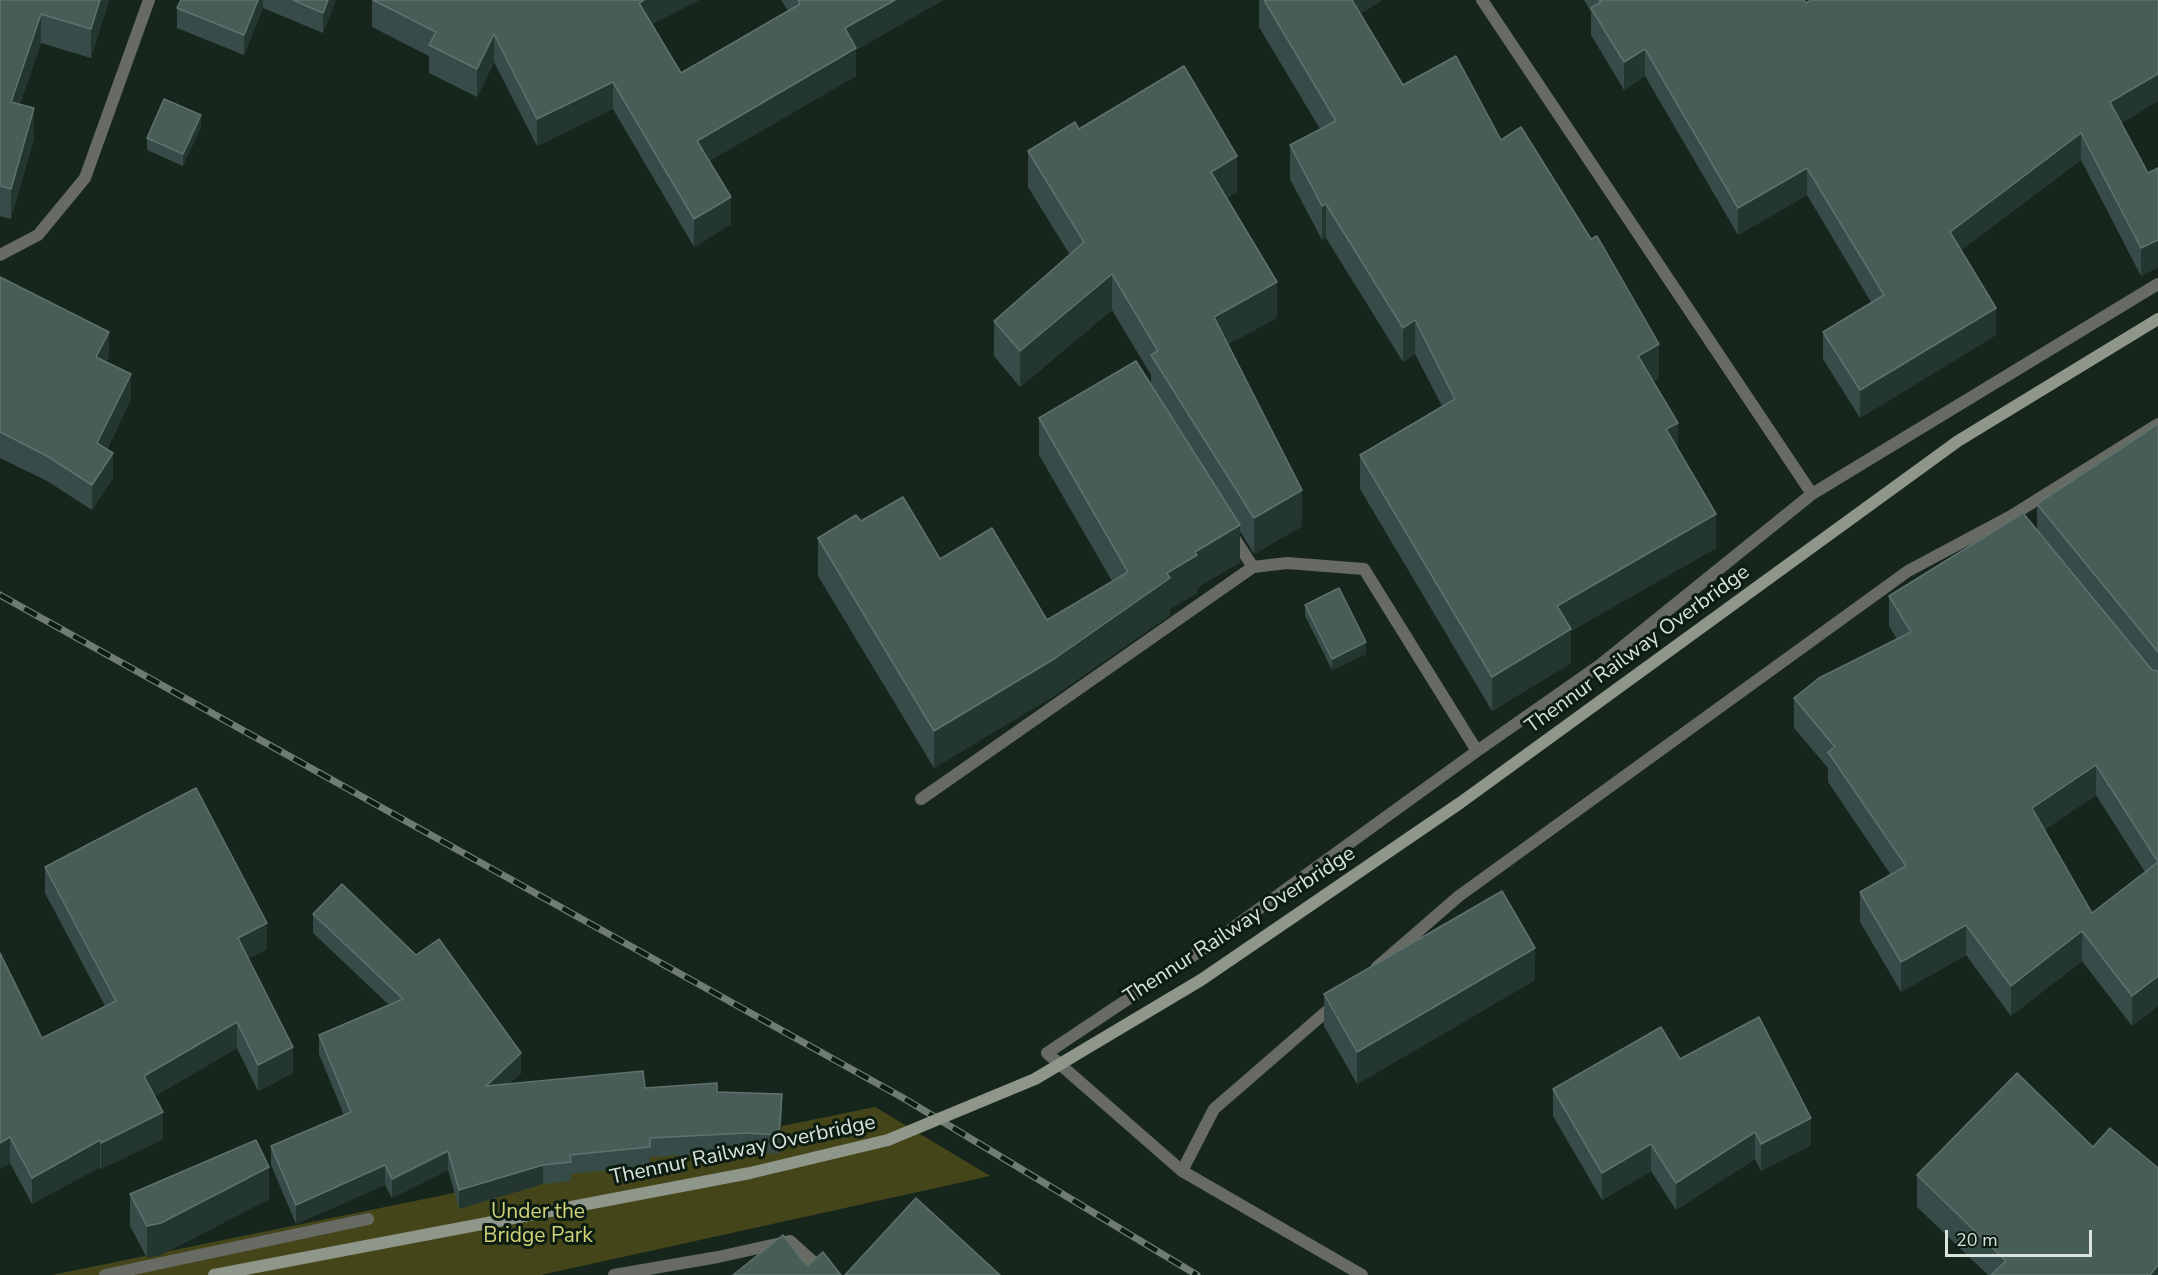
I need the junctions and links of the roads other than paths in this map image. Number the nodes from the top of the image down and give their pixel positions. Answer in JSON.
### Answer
{"nodes":[{"id":1,"x":149,"y":0,"type":"edge"},
{"id":2,"x":1482,"y":0,"type":"edge"},
{"id":3,"x":0,"y":255,"type":"edge"},
{"id":4,"x":2158,"y":284,"type":"edge"},
{"id":5,"x":2158,"y":319,"type":"edge"},
{"id":6,"x":2158,"y":424,"type":"edge"},
{"id":7,"x":1812,"y":494,"type":"junction"},
{"id":8,"x":1222,"y":518,"type":"edge"},
{"id":9,"x":1253,"y":567,"type":"junction"},
{"id":10,"x":1477,"y":751,"type":"junction"},
{"id":11,"x":921,"y":798,"type":"dead end"},
{"id":12,"x":1363,"y":980,"type":"edge"},
{"id":13,"x":1345,"y":995,"type":"edge"},
{"id":14,"x":1182,"y":1171,"type":"junction"},
{"id":15,"x":368,"y":1219,"type":"dead end"},
{"id":16,"x":105,"y":1275,"type":"edge"},
{"id":17,"x":214,"y":1275,"type":"edge"},
{"id":18,"x":618,"y":1275,"type":"edge"},
{"id":19,"x":828,"y":1275,"type":"edge"},
{"id":20,"x":1362,"y":1275,"type":"edge"}],
"edges":[{"from":1,"to":3,"type":"street"},
{"from":2,"to":7,"type":"street"},
{"from":4,"to":7,"type":"street"},
{"from":5,"to":17,"type":"main road","name":"Thennur Railway Overbridge","bridge":true},
{"from":6,"to":12,"type":"street"},
{"from":7,"to":10,"type":"street"},
{"from":8,"to":9,"type":"street"},
{"from":9,"to":10,"type":"street"},
{"from":9,"to":11,"type":"street"},
{"from":10,"to":14,"type":"street"},
{"from":13,"to":14,"type":"street"},
{"from":14,"to":20,"type":"street"},
{"from":15,"to":16,"type":"street"},
{"from":18,"to":19,"type":"street"}]}
